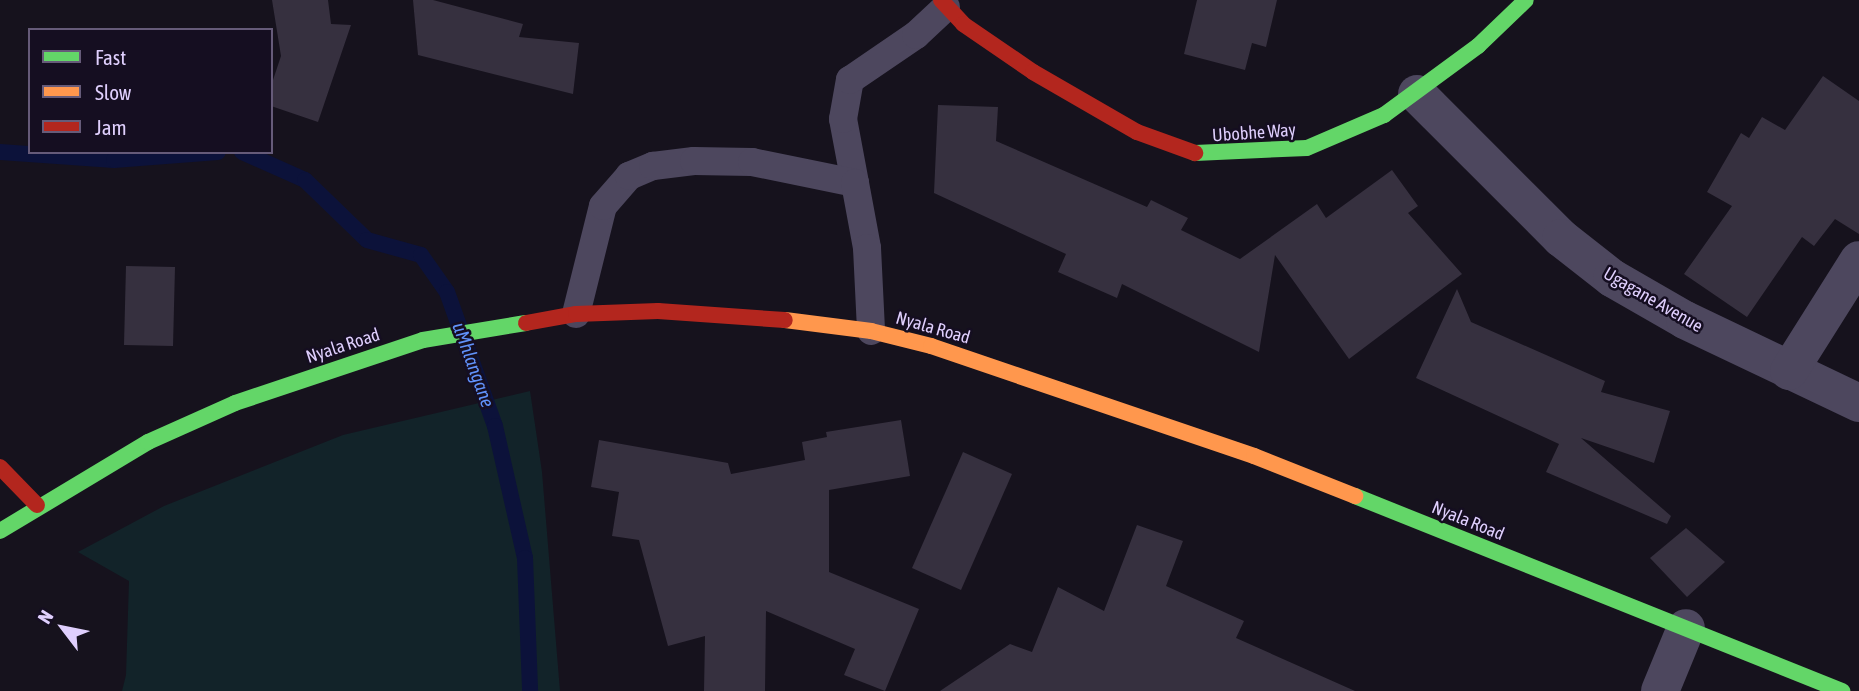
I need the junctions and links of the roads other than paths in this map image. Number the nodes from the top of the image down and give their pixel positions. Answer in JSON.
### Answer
{"nodes":[{"id":1,"x":1526,"y":0,"type":"edge"},
{"id":2,"x":943,"y":3,"type":"edge"},
{"id":3,"x":1417,"y":94,"type":"junction"},
{"id":4,"x":855,"y":183,"type":"junction"},
{"id":5,"x":1859,"y":260,"type":"edge"},
{"id":6,"x":576,"y":314,"type":"junction"},
{"id":7,"x":871,"y":331,"type":"junction"},
{"id":8,"x":1789,"y":371,"type":"junction"},
{"id":9,"x":1859,"y":403,"type":"edge"},
{"id":10,"x":0,"y":467,"type":"edge"},
{"id":11,"x":37,"y":505,"type":"junction"},
{"id":12,"x":0,"y":531,"type":"edge"},
{"id":13,"x":1686,"y":628,"type":"junction"},
{"id":14,"x":1660,"y":691,"type":"edge"},
{"id":15,"x":1842,"y":691,"type":"edge"}],
"edges":[{"from":1,"to":3,"type":"street","name":"Ubobhe Way"},
{"from":2,"to":3,"type":"street","name":"Ubobhe Way"},
{"from":2,"to":4,"type":"lane"},
{"from":3,"to":8,"type":"street","name":"Ugagane Avenue"},
{"from":4,"to":6,"type":"lane"},
{"from":4,"to":7,"type":"lane"},
{"from":5,"to":8,"type":"street"},
{"from":6,"to":7,"type":"street","name":"Nyala Road"},
{"from":6,"to":11,"type":"street","name":"Nyala Road"},
{"from":7,"to":13,"type":"street","name":"Nyala Road"},
{"from":8,"to":9,"type":"street","name":"Ugagane Avenue"},
{"from":10,"to":11,"type":"street"},
{"from":11,"to":12,"type":"street","name":"Nyala Road"},
{"from":13,"to":14,"type":"street"},
{"from":13,"to":15,"type":"street","name":"Nyala Road"}]}
